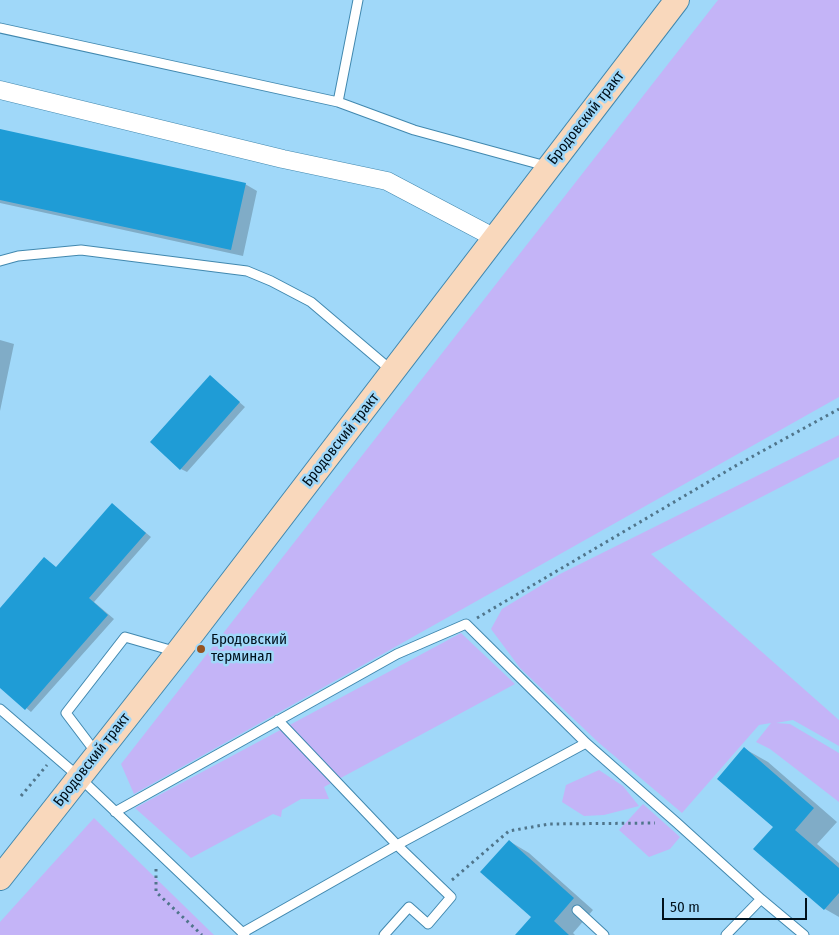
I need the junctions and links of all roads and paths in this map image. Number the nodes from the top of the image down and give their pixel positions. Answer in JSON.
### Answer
{"nodes":[{"id":1,"x":358,"y":0,"type":"edge"},
{"id":2,"x":677,"y":0,"type":"edge"},
{"id":3,"x":0,"y":28,"type":"edge"},
{"id":4,"x":0,"y":90,"type":"edge"},
{"id":5,"x":338,"y":102,"type":"junction"},
{"id":6,"x":549,"y":167,"type":"junction"},
{"id":7,"x":495,"y":238,"type":"junction"},
{"id":8,"x":0,"y":261,"type":"edge"},
{"id":9,"x":393,"y":372,"type":"junction"},
{"id":10,"x":839,"y":409,"type":"edge"},
{"id":11,"x":466,"y":624,"type":"junction"},
{"id":12,"x":178,"y":652,"type":"junction"},
{"id":13,"x":0,"y":709,"type":"edge"},
{"id":14,"x":278,"y":720,"type":"junction"},
{"id":15,"x":586,"y":743,"type":"junction"},
{"id":16,"x":97,"y":754,"type":"junction"},
{"id":17,"x":79,"y":777,"type":"junction"},
{"id":18,"x":115,"y":812,"type":"junction"},
{"id":19,"x":677,"y":823,"type":"junction"},
{"id":20,"x":398,"y":845,"type":"junction"},
{"id":21,"x":156,"y":851,"type":"junction"},
{"id":22,"x":0,"y":878,"type":"edge"},
{"id":23,"x":442,"y":888,"type":"junction"},
{"id":24,"x":761,"y":899,"type":"junction"},
{"id":25,"x":577,"y":910,"type":"dead end"},
{"id":26,"x":244,"y":934,"type":"edge"},
{"id":27,"x":202,"y":935,"type":"edge"},
{"id":28,"x":384,"y":935,"type":"edge"},
{"id":29,"x":604,"y":935,"type":"edge"},
{"id":30,"x":726,"y":935,"type":"edge"},
{"id":31,"x":804,"y":935,"type":"edge"}],
"edges":[{"from":1,"to":5,"type":"lane"},
{"from":2,"to":6,"type":"street","name":"Бродовский тракт"},
{"from":3,"to":5,"type":"lane"},
{"from":4,"to":7,"type":"street"},
{"from":5,"to":6,"type":"lane"},
{"from":6,"to":7,"type":"street","name":"Бродовский тракт"},
{"from":7,"to":9,"type":"street","name":"Бродовский тракт"},
{"from":8,"to":9,"type":"lane"},
{"from":9,"to":12,"type":"street","name":"Бродовский тракт"},
{"from":10,"to":11,"type":"path"},
{"from":11,"to":14,"type":"lane"},
{"from":11,"to":15,"type":"lane"},
{"from":12,"to":16,"type":"street","name":"Бродовский тракт"},
{"from":12,"to":16,"type":"lane"},
{"from":13,"to":17,"type":"lane"},
{"from":14,"to":18,"type":"lane"},
{"from":14,"to":20,"type":"lane"},
{"from":15,"to":19,"type":"lane"},
{"from":15,"to":20,"type":"lane"},
{"from":16,"to":17,"type":"street","name":"Бродовский тракт"},
{"from":17,"to":18,"type":"lane"},
{"from":17,"to":22,"type":"street","name":"Бродовский тракт"},
{"from":18,"to":21,"type":"lane"},
{"from":19,"to":23,"type":"path"},
{"from":19,"to":24,"type":"lane"},
{"from":20,"to":23,"type":"lane"},
{"from":20,"to":26,"type":"lane"},
{"from":21,"to":26,"type":"lane"},
{"from":21,"to":27,"type":"path"},
{"from":23,"to":28,"type":"lane"},
{"from":24,"to":30,"type":"lane"},
{"from":24,"to":31,"type":"lane"},
{"from":25,"to":29,"type":"lane"}]}
